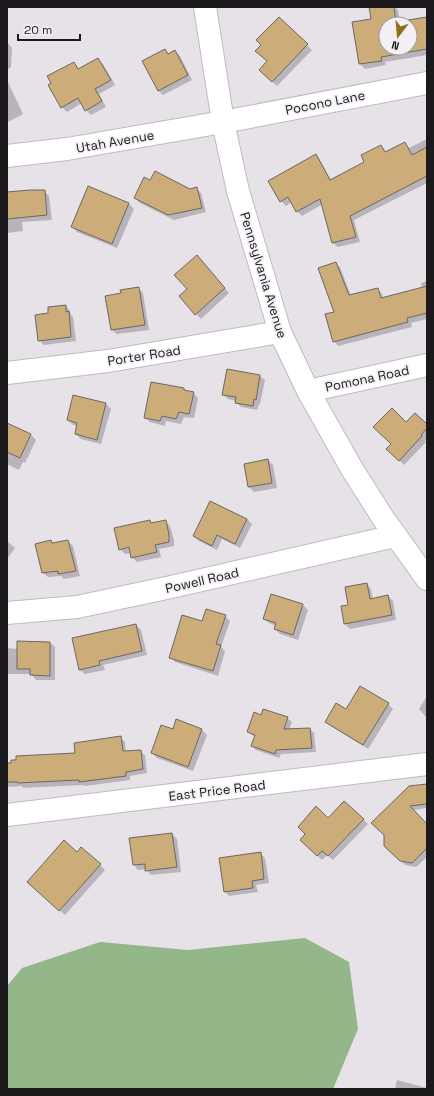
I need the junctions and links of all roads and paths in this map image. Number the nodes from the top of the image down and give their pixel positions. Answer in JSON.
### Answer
{"nodes":[{"id":1,"x":205,"y":7,"type":"edge"},
{"id":2,"x":427,"y":83,"type":"edge"},
{"id":3,"x":223,"y":122,"type":"junction"},
{"id":4,"x":7,"y":156,"type":"edge"},
{"id":5,"x":280,"y":332,"type":"junction"},
{"id":6,"x":427,"y":365,"type":"edge"},
{"id":7,"x":7,"y":373,"type":"edge"},
{"id":8,"x":308,"y":391,"type":"junction"},
{"id":9,"x":395,"y":536,"type":"junction"},
{"id":10,"x":427,"y":579,"type":"edge"},
{"id":11,"x":7,"y":613,"type":"edge"},
{"id":12,"x":427,"y":764,"type":"edge"},
{"id":13,"x":7,"y":815,"type":"edge"}],
"edges":[{"from":1,"to":3,"type":"street","name":"Pennsylvania Avenue"},
{"from":2,"to":3,"type":"street","name":"Pocono Lane"},
{"from":3,"to":4,"type":"street","name":"Utah Avenue"},
{"from":3,"to":5,"type":"street","name":"Pennsylvania Avenue"},
{"from":5,"to":7,"type":"street","name":"Porter Road"},
{"from":5,"to":8,"type":"street","name":"Pennsylvania Avenue"},
{"from":6,"to":8,"type":"street","name":"Pomona Road"},
{"from":8,"to":9,"type":"street","name":"Pennsylvania Avenue"},
{"from":9,"to":10,"type":"street","name":"Pennsylvania Avenue"},
{"from":9,"to":11,"type":"street","name":"Powell Road"},
{"from":12,"to":13,"type":"street","name":"East Price Road"}]}
